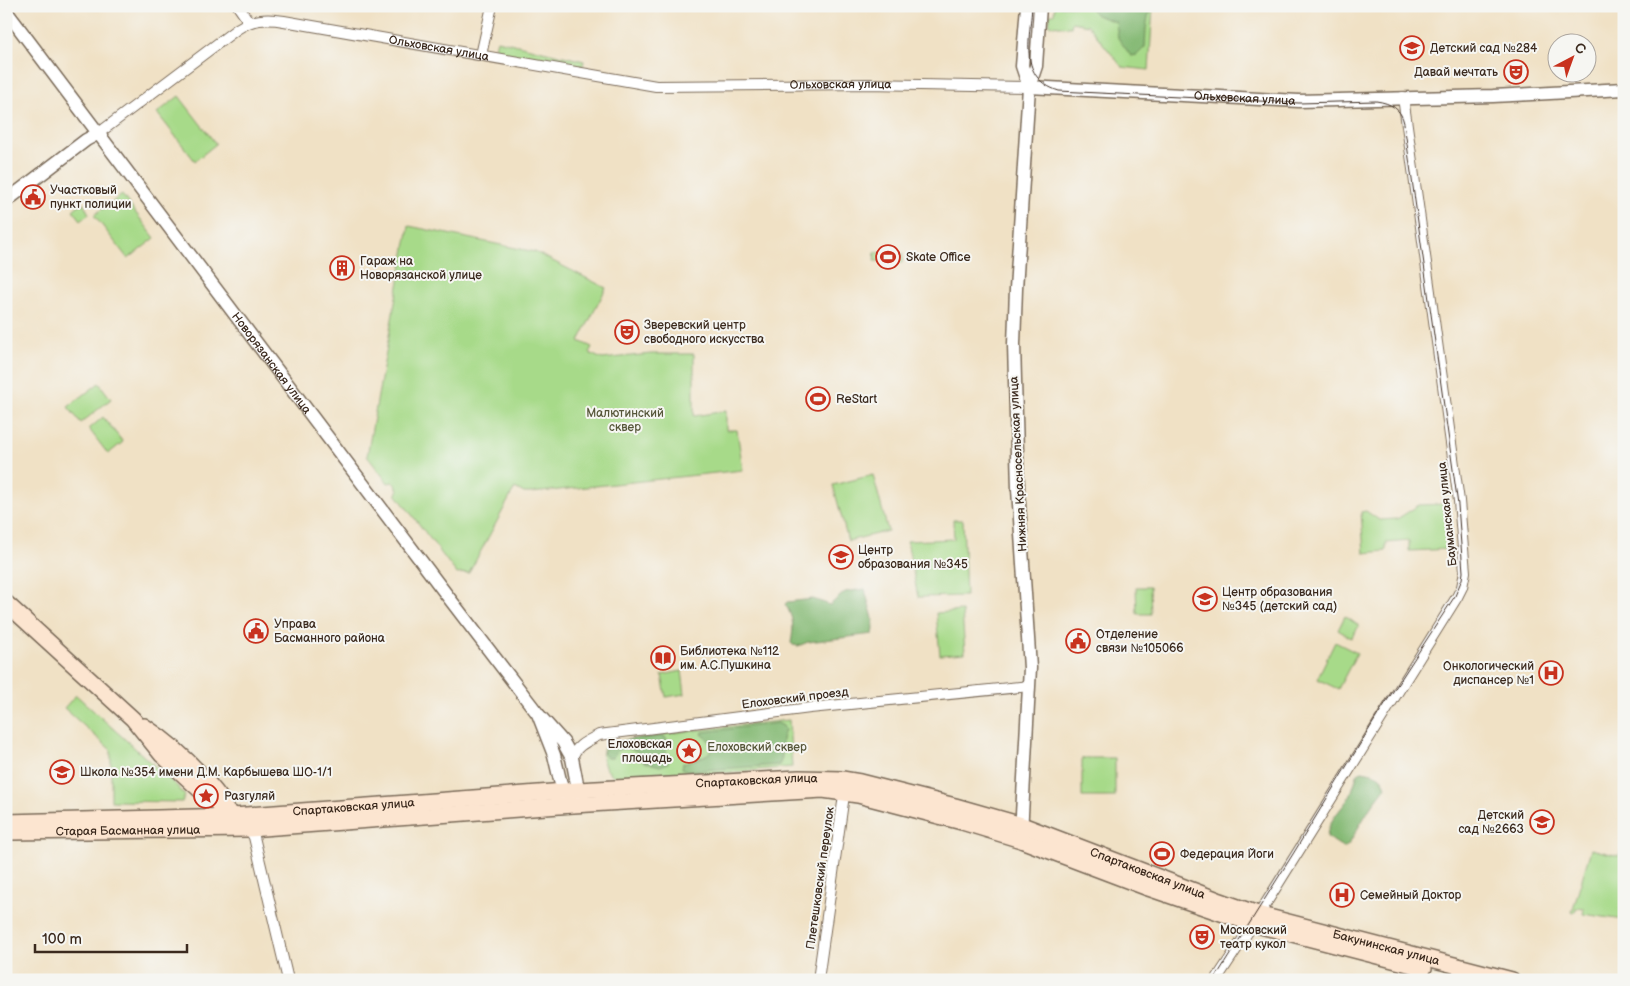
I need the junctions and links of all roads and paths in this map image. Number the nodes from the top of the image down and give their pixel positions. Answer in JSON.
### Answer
{"nodes":[{"id":1,"x":238,"y":6,"type":"edge"},
{"id":2,"x":492,"y":6,"type":"edge"},
{"id":3,"x":1027,"y":6,"type":"edge"},
{"id":4,"x":1040,"y":6,"type":"edge"},
{"id":5,"x":6,"y":11,"type":"edge"},
{"id":6,"x":249,"y":22,"type":"junction"},
{"id":7,"x":480,"y":55,"type":"junction"},
{"id":8,"x":1029,"y":87,"type":"junction"},
{"id":9,"x":1624,"y":89,"type":"edge"},
{"id":10,"x":1403,"y":97,"type":"junction"},
{"id":11,"x":99,"y":133,"type":"junction"},
{"id":12,"x":6,"y":201,"type":"edge"},
{"id":13,"x":6,"y":603,"type":"edge"},
{"id":14,"x":1030,"y":686,"type":"junction"},
{"id":15,"x":538,"y":714,"type":"junction"},
{"id":16,"x":572,"y":758,"type":"junction"},
{"id":17,"x":845,"y":786,"type":"junction"},
{"id":18,"x":571,"y":790,"type":"junction"},
{"id":19,"x":573,"y":805,"type":"junction"},
{"id":20,"x":234,"y":816,"type":"junction"},
{"id":21,"x":6,"y":822,"type":"edge"},
{"id":22,"x":249,"y":829,"type":"junction"},
{"id":23,"x":6,"y":832,"type":"edge"},
{"id":24,"x":1021,"y":833,"type":"junction"},
{"id":25,"x":1256,"y":919,"type":"junction"},
{"id":26,"x":288,"y":980,"type":"edge"},
{"id":27,"x":818,"y":980,"type":"edge"},
{"id":28,"x":1216,"y":980,"type":"edge"},
{"id":29,"x":1472,"y":980,"type":"edge"},
{"id":30,"x":1512,"y":980,"type":"edge"}],
"edges":[{"from":1,"to":6,"type":"street"},
{"from":2,"to":7,"type":"street"},
{"from":3,"to":8,"type":"street","name":"Нижняя Красносельская улица"},
{"from":4,"to":8,"type":"street","name":"Нижняя Красносельская улица"},
{"from":5,"to":11,"type":"street","name":"Новорязанская улица"},
{"from":6,"to":7,"type":"street","name":"Ольховская улица"},
{"from":6,"to":11,"type":"street","name":"Ольховская улица"},
{"from":7,"to":8,"type":"street","name":"Ольховская улица"},
{"from":8,"to":10,"type":"street","name":"Ольховская улица"},
{"from":8,"to":14,"type":"street","name":"Нижняя Красносельская улица"},
{"from":9,"to":10,"type":"street","name":"Ольховская улица"},
{"from":10,"to":25,"type":"street","name":"Бауманская улица"},
{"from":11,"to":12,"type":"street"},
{"from":11,"to":15,"type":"street","name":"Новорязанская улица"},
{"from":13,"to":20,"type":"main road"},
{"from":14,"to":16,"type":"street","name":"Елоховский проезд"},
{"from":14,"to":24,"type":"street","name":"Нижняя Красносельская улица"},
{"from":15,"to":16,"type":"street","name":"Новорязанская улица"},
{"from":15,"to":18,"type":"street","name":"Новорязанская улица"},
{"from":16,"to":18,"type":"street","name":"Новорязанская улица"},
{"from":17,"to":18,"type":"main road","name":"Спартаковская улица"},
{"from":17,"to":19,"type":"main road","name":"Спартаковская улица"},
{"from":17,"to":24,"type":"main road","name":"Спартаковская улица"},
{"from":17,"to":27,"type":"street","name":"Плетешковский переулок"},
{"from":18,"to":19,"type":"street","name":"Новорязанская улица"},
{"from":18,"to":20,"type":"main road","name":"Спартаковская улица"},
{"from":19,"to":22,"type":"main road","name":"Спартаковская улица"},
{"from":20,"to":21,"type":"main road","name":"Старая Басманная улица"},
{"from":20,"to":22,"type":"main road"},
{"from":22,"to":23,"type":"main road","name":"Старая Басманная улица"},
{"from":22,"to":26,"type":"street"},
{"from":24,"to":25,"type":"main road","name":"Спартаковская улица"},
{"from":25,"to":28,"type":"street","name":"Бауманская улица"},
{"from":25,"to":29,"type":"main road","name":"Бакунинская улица"},
{"from":25,"to":30,"type":"main road","name":"Бакунинская улица"}]}
